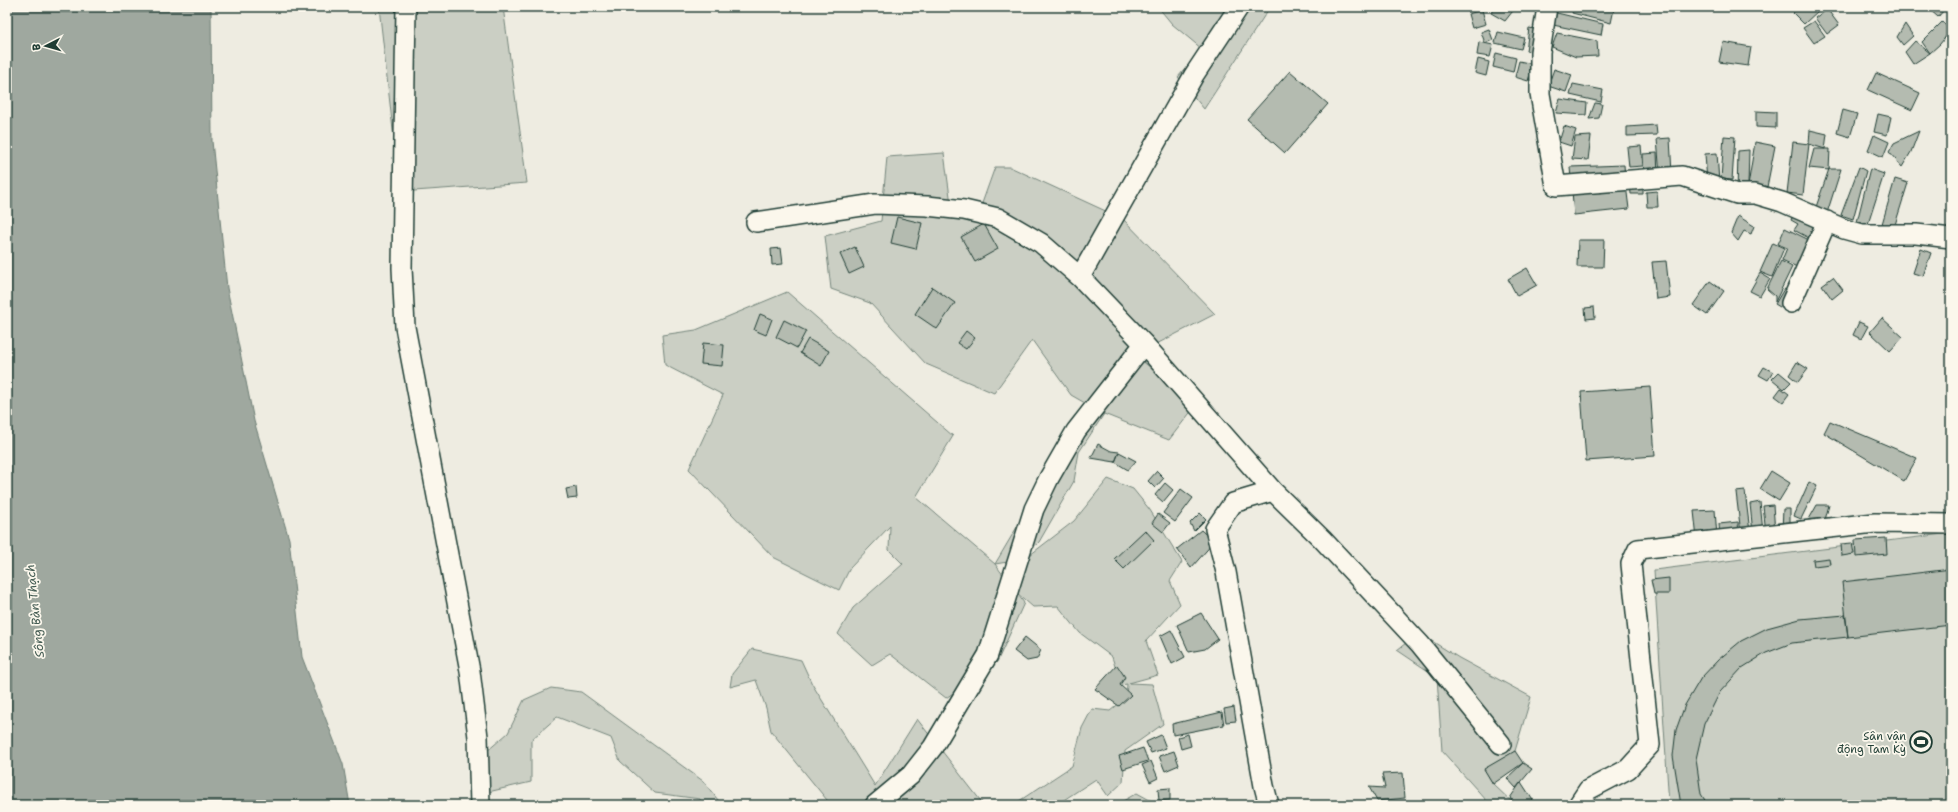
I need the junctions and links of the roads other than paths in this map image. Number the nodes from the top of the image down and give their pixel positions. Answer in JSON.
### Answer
{"nodes":[{"id":1,"x":406,"y":7,"type":"edge"},
{"id":2,"x":1240,"y":7,"type":"edge"},
{"id":3,"x":1547,"y":7,"type":"edge"},
{"id":4,"x":1827,"y":221,"type":"junction"},
{"id":5,"x":756,"y":222,"type":"dead end"},
{"id":6,"x":1951,"y":238,"type":"edge"},
{"id":7,"x":1080,"y":277,"type":"junction"},
{"id":8,"x":1791,"y":303,"type":"dead end"},
{"id":9,"x":1144,"y":344,"type":"junction"},
{"id":10,"x":1273,"y":491,"type":"junction"},
{"id":11,"x":1950,"y":520,"type":"edge"},
{"id":12,"x":1500,"y":744,"type":"dead end"},
{"id":13,"x":480,"y":805,"type":"edge"},
{"id":14,"x":875,"y":805,"type":"edge"},
{"id":15,"x":1269,"y":805,"type":"edge"},
{"id":16,"x":1578,"y":805,"type":"edge"}],
"edges":[{"from":1,"to":13,"type":"street"},
{"from":2,"to":7,"type":"street"},
{"from":3,"to":4,"type":"street"},
{"from":4,"to":6,"type":"street"},
{"from":4,"to":8,"type":"street"},
{"from":5,"to":7,"type":"street"},
{"from":7,"to":9,"type":"street"},
{"from":9,"to":10,"type":"street"},
{"from":9,"to":14,"type":"street"},
{"from":10,"to":12,"type":"street"},
{"from":10,"to":15,"type":"street"},
{"from":11,"to":16,"type":"street"}]}
